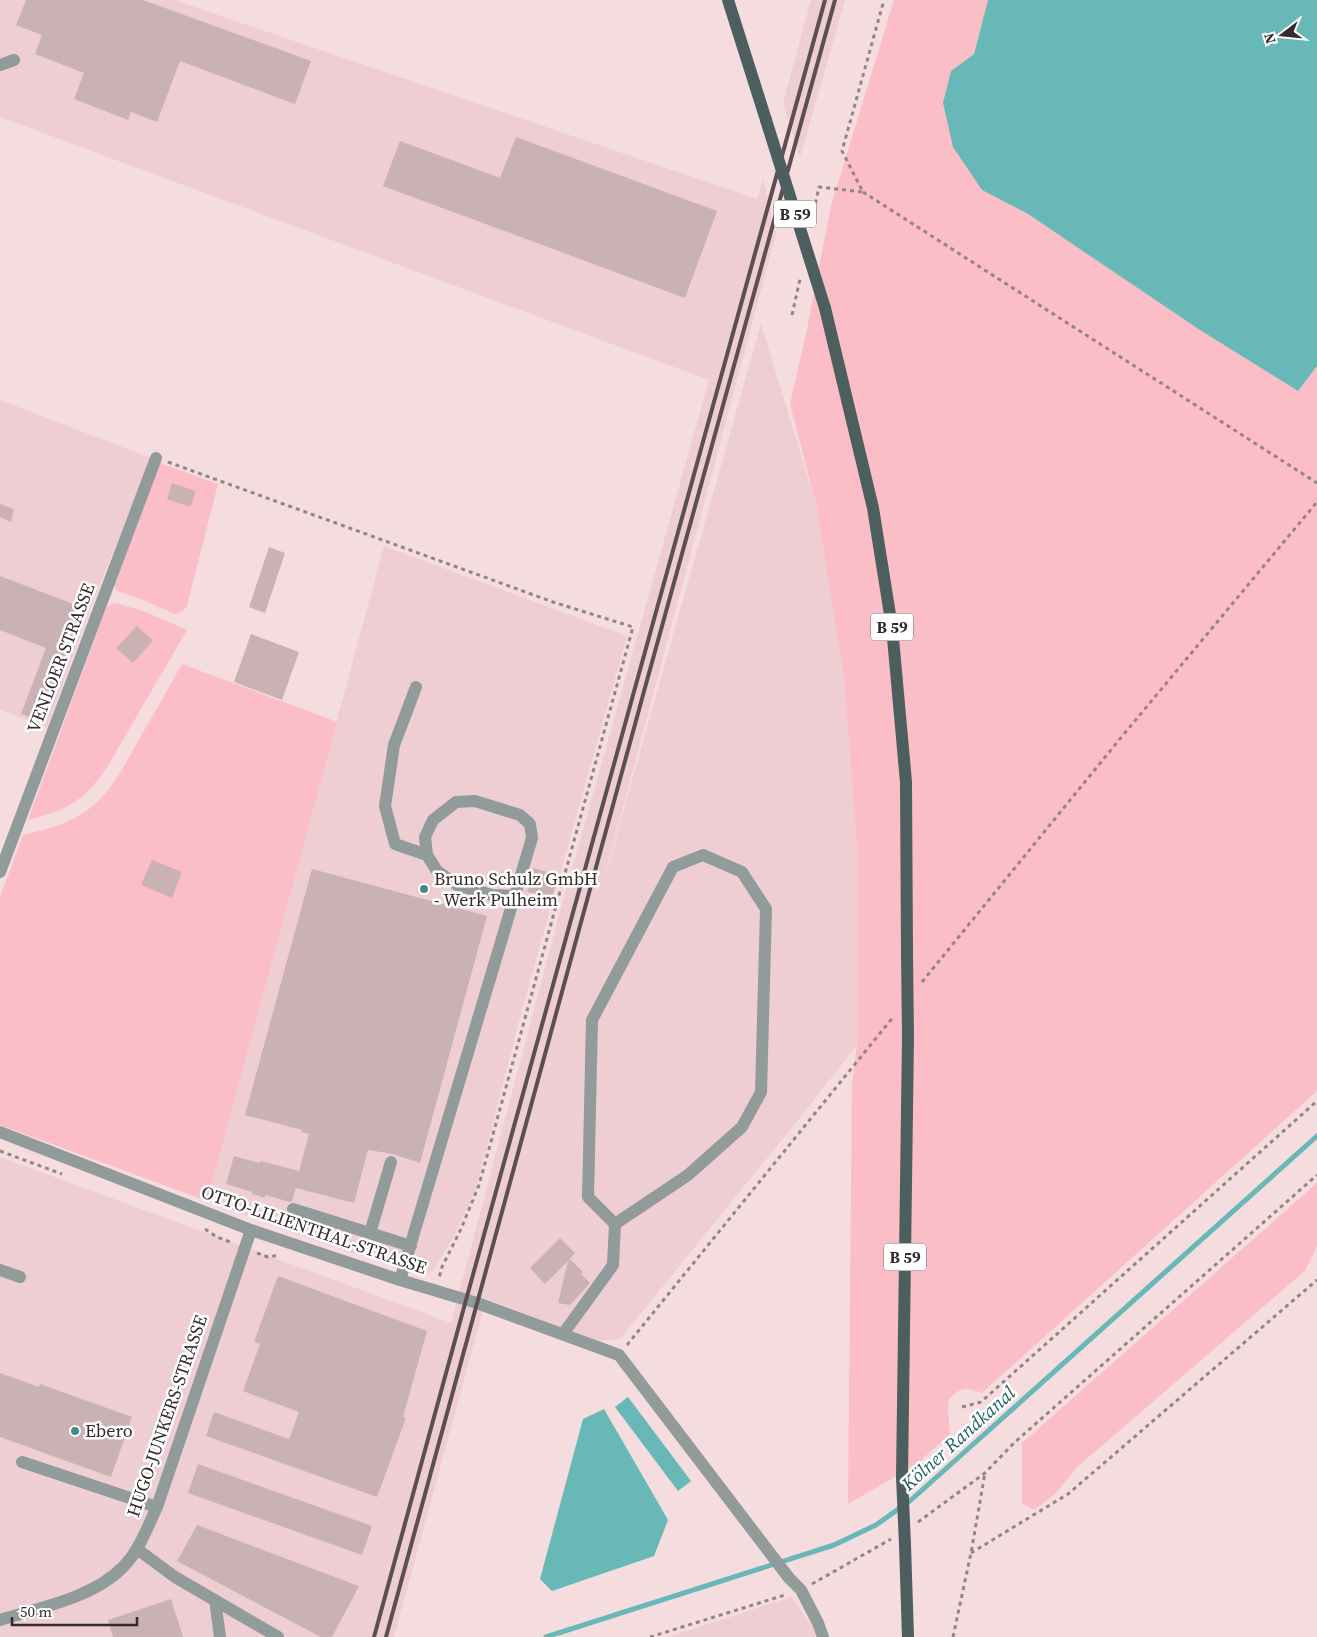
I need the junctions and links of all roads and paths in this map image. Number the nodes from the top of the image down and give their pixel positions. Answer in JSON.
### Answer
{"nodes":[{"id":1,"x":728,"y":0,"type":"edge"},
{"id":2,"x":884,"y":0,"type":"edge"},
{"id":3,"x":14,"y":60,"type":"dead end"},
{"id":4,"x":0,"y":65,"type":"edge"},
{"id":5,"x":863,"y":192,"type":"junction"},
{"id":6,"x":810,"y":227,"type":"dead end"},
{"id":7,"x":800,"y":276,"type":"dead end"},
{"id":8,"x":792,"y":315,"type":"dead end"},
{"id":9,"x":156,"y":458,"type":"joint"},
{"id":10,"x":1317,"y":483,"type":"edge"},
{"id":11,"x":1317,"y":502,"type":"edge"},
{"id":12,"x":416,"y":686,"type":"dead end"},
{"id":13,"x":427,"y":855,"type":"junction"},
{"id":14,"x":0,"y":872,"type":"edge"},
{"id":15,"x":514,"y":896,"type":"junction"},
{"id":16,"x":918,"y":986,"type":"dead end"},
{"id":17,"x":900,"y":1010,"type":"dead end"},
{"id":18,"x":1317,"y":1101,"type":"edge"},
{"id":19,"x":0,"y":1132,"type":"edge"},
{"id":20,"x":391,"y":1162,"type":"dead end"},
{"id":21,"x":1317,"y":1176,"type":"edge"},
{"id":22,"x":293,"y":1209,"type":"dead end"},
{"id":23,"x":615,"y":1224,"type":"junction"},
{"id":24,"x":251,"y":1230,"type":"junction"},
{"id":25,"x":370,"y":1233,"type":"junction"},
{"id":26,"x":411,"y":1246,"type":"junction"},
{"id":27,"x":0,"y":1270,"type":"edge"},
{"id":28,"x":20,"y":1277,"type":"dead end"},
{"id":29,"x":400,"y":1280,"type":"junction"},
{"id":30,"x":1317,"y":1280,"type":"edge"},
{"id":31,"x":436,"y":1290,"type":"junction"},
{"id":32,"x":563,"y":1334,"type":"junction"},
{"id":33,"x":619,"y":1355,"type":"junction"},
{"id":34,"x":962,"y":1407,"type":"dead end"},
{"id":35,"x":22,"y":1462,"type":"dead end"},
{"id":36,"x":985,"y":1473,"type":"junction"},
{"id":37,"x":157,"y":1507,"type":"junction"},
{"id":38,"x":923,"y":1518,"type":"dead end"},
{"id":39,"x":881,"y":1545,"type":"dead end"},
{"id":40,"x":137,"y":1550,"type":"junction"},
{"id":41,"x":972,"y":1552,"type":"junction"},
{"id":42,"x":801,"y":1590,"type":"junction"},
{"id":43,"x":215,"y":1600,"type":"junction"},
{"id":44,"x":0,"y":1620,"type":"edge"},
{"id":45,"x":220,"y":1637,"type":"edge"},
{"id":46,"x":278,"y":1637,"type":"edge"},
{"id":47,"x":650,"y":1637,"type":"edge"},
{"id":48,"x":823,"y":1637,"type":"edge"},
{"id":49,"x":908,"y":1637,"type":"edge"},
{"id":50,"x":953,"y":1637,"type":"edge"}],
"edges":[{"from":1,"to":49,"type":"main road","number":"B 59","bridge":true},
{"from":2,"to":5,"type":"path"},
{"from":3,"to":4,"type":"street"},
{"from":5,"to":6,"type":"path"},
{"from":5,"to":10,"type":"path"},
{"from":7,"to":8,"type":"path"},
{"from":9,"to":14,"type":"street","name":"VENLOER STRASSE"},
{"from":9,"to":31,"type":"path"},
{"from":11,"to":16,"type":"path"},
{"from":12,"to":13,"type":"street"},
{"from":13,"to":15,"type":"street"},
{"from":13,"to":15,"type":"street"},
{"from":15,"to":26,"type":"street"},
{"from":17,"to":33,"type":"path"},
{"from":18,"to":34,"type":"path"},
{"from":19,"to":24,"type":"street","name":"OTTO-LILIENTHAL-STRASSE"},
{"from":20,"to":25,"type":"street"},
{"from":21,"to":36,"type":"path"},
{"from":22,"to":25,"type":"street"},
{"from":23,"to":23,"type":"street"},
{"from":23,"to":32,"type":"street"},
{"from":24,"to":29,"type":"street","name":"OTTO-LILIENTHAL-STRASSE"},
{"from":24,"to":37,"type":"street","name":"HUGO-JUNKERS-STRASSE"},
{"from":25,"to":26,"type":"street"},
{"from":26,"to":29,"type":"street"},
{"from":27,"to":28,"type":"street"},
{"from":29,"to":31,"type":"street","name":"OTTO-LILIENTHAL-STRASSE"},
{"from":30,"to":41,"type":"path"},
{"from":31,"to":32,"type":"street","name":"OTTO-LILIENTHAL-STRASSE"},
{"from":32,"to":33,"type":"street","name":"OTTO-LILIENTHAL-STRASSE"},
{"from":33,"to":42,"type":"street"},
{"from":35,"to":37,"type":"street"},
{"from":36,"to":38,"type":"path"},
{"from":36,"to":41,"type":"path"},
{"from":37,"to":40,"type":"street","name":"HUGO-JUNKERS-STRASSE"},
{"from":39,"to":42,"type":"path"},
{"from":40,"to":43,"type":"street"},
{"from":40,"to":44,"type":"street","name":"HUGO-JUNKERS-STRASSE"},
{"from":41,"to":50,"type":"path"},
{"from":42,"to":47,"type":"path"},
{"from":42,"to":48,"type":"street"},
{"from":43,"to":45,"type":"street"},
{"from":43,"to":46,"type":"street"}]}
